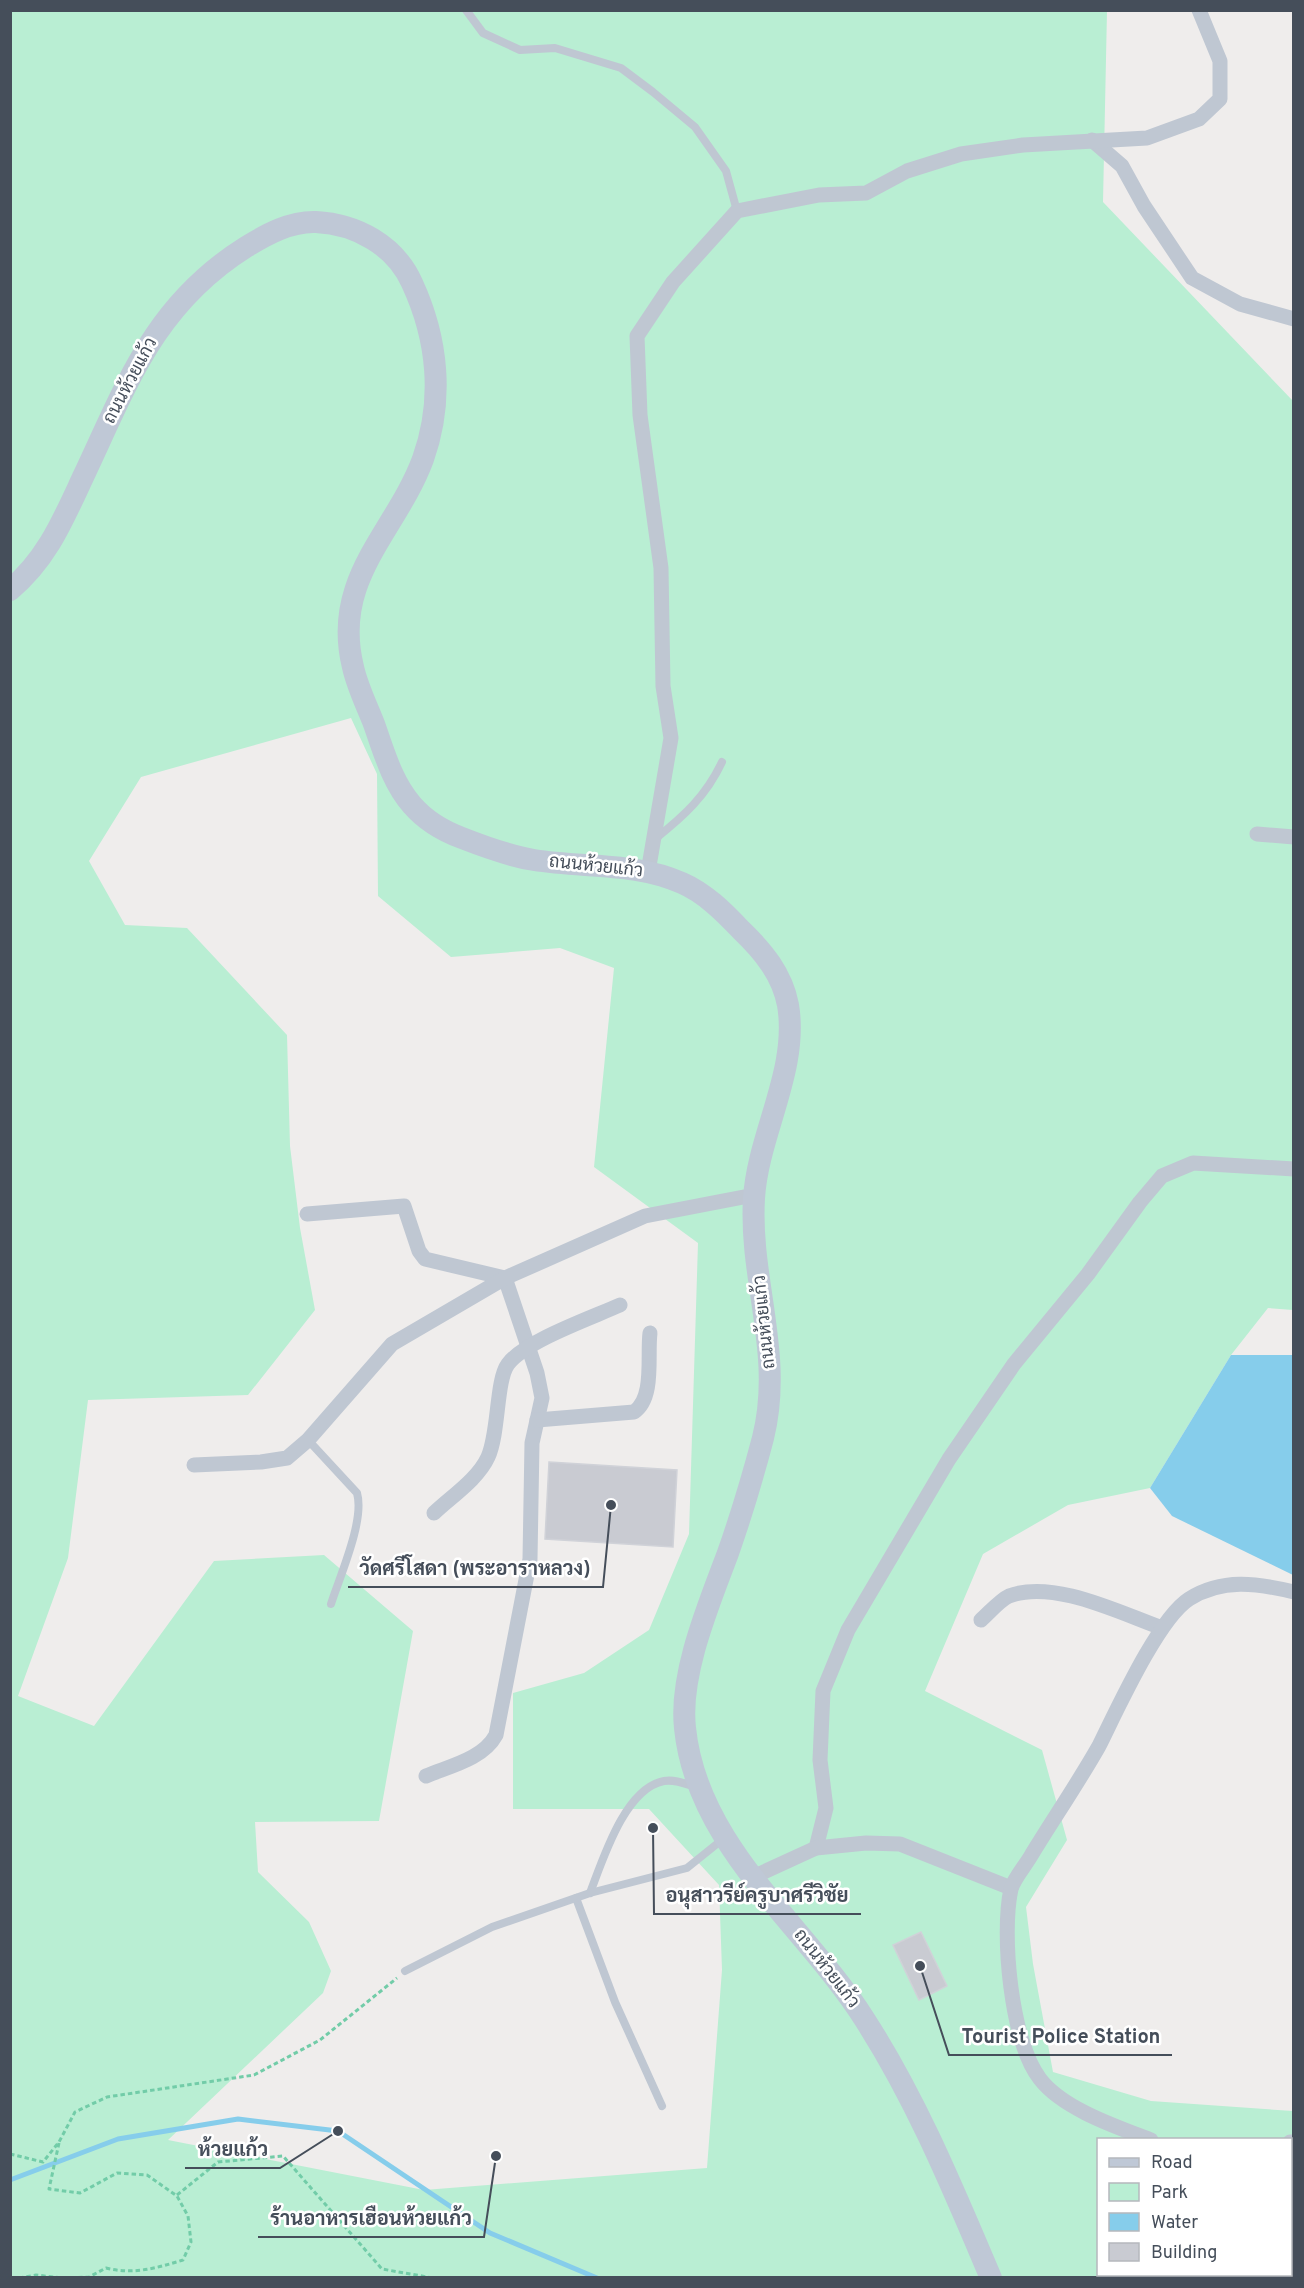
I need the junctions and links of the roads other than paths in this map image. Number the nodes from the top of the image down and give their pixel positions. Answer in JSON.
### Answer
{"nodes":[{"id":1,"x":466,"y":10,"type":"edge"},
{"id":2,"x":1199,"y":10,"type":"edge"},
{"id":3,"x":1092,"y":140,"type":"junction"},
{"id":4,"x":737,"y":211,"type":"junction"},
{"id":5,"x":1293,"y":319,"type":"edge"},
{"id":6,"x":10,"y":590,"type":"edge"},
{"id":7,"x":722,"y":762,"type":"dead end"},
{"id":8,"x":1257,"y":834,"type":"dead end"},
{"id":9,"x":1293,"y":837,"type":"edge"},
{"id":10,"x":654,"y":840,"type":"junction"},
{"id":11,"x":648,"y":872,"type":"junction"},
{"id":12,"x":1293,"y":1169,"type":"edge"},
{"id":13,"x":754,"y":1195,"type":"junction"},
{"id":14,"x":307,"y":1214,"type":"dead end"},
{"id":15,"x":505,"y":1278,"type":"junction"},
{"id":16,"x":620,"y":1305,"type":"dead end"},
{"id":17,"x":650,"y":1332,"type":"dead end"},
{"id":18,"x":527,"y":1347,"type":"junction"},
{"id":19,"x":537,"y":1420,"type":"junction"},
{"id":20,"x":308,"y":1440,"type":"junction"},
{"id":21,"x":194,"y":1465,"type":"dead end"},
{"id":22,"x":434,"y":1513,"type":"dead end"},
{"id":23,"x":1293,"y":1592,"type":"edge"},
{"id":24,"x":331,"y":1604,"type":"dead end"},
{"id":25,"x":981,"y":1620,"type":"dead end"},
{"id":26,"x":1162,"y":1628,"type":"junction"},
{"id":27,"x":426,"y":1776,"type":"dead end"},
{"id":28,"x":701,"y":1788,"type":"junction"},
{"id":29,"x":724,"y":1838,"type":"junction"},
{"id":30,"x":816,"y":1848,"type":"junction"},
{"id":31,"x":753,"y":1877,"type":"junction"},
{"id":32,"x":1011,"y":1888,"type":"junction"},
{"id":33,"x":590,"y":1893,"type":"junction"},
{"id":34,"x":576,"y":1898,"type":"junction"},
{"id":35,"x":405,"y":1971,"type":"road end"},
{"id":36,"x":662,"y":2106,"type":"dead end"},
{"id":37,"x":1148,"y":2138,"type":"edge"},
{"id":38,"x":991,"y":2277,"type":"edge"}],
"edges":[{"from":1,"to":4,"type":"lane"},
{"from":2,"to":3,"type":"street"},
{"from":3,"to":4,"type":"street"},
{"from":3,"to":5,"type":"street"},
{"from":4,"to":10,"type":"street"},
{"from":6,"to":11,"type":"main road","name":"ถนนห้วยแก้ว"},
{"from":7,"to":10,"type":"lane"},
{"from":8,"to":9,"type":"street"},
{"from":10,"to":11,"type":"street"},
{"from":11,"to":13,"type":"main road","name":"ถนนห้วยแก้ว"},
{"from":12,"to":30,"type":"street"},
{"from":13,"to":15,"type":"street"},
{"from":13,"to":28,"type":"main road","name":"ถนนห้วยแก้ว"},
{"from":14,"to":15,"type":"street"},
{"from":15,"to":18,"type":"street"},
{"from":15,"to":20,"type":"street"},
{"from":16,"to":18,"type":"street"},
{"from":17,"to":19,"type":"street"},
{"from":18,"to":19,"type":"street"},
{"from":18,"to":22,"type":"street"},
{"from":19,"to":27,"type":"street"},
{"from":20,"to":21,"type":"street"},
{"from":20,"to":24,"type":"lane"},
{"from":23,"to":26,"type":"street"},
{"from":25,"to":26,"type":"street"},
{"from":26,"to":32,"type":"street"},
{"from":28,"to":29,"type":"main road","name":"ถนนห้วยแก้ว"},
{"from":28,"to":33,"type":"lane"},
{"from":29,"to":31,"type":"main road","name":"ถนนห้วยแก้ว"},
{"from":29,"to":33,"type":"lane"},
{"from":30,"to":31,"type":"street"},
{"from":30,"to":32,"type":"street"},
{"from":31,"to":38,"type":"main road","name":"ถนนห้วยแก้ว"},
{"from":32,"to":37,"type":"street"},
{"from":33,"to":34,"type":"lane"},
{"from":34,"to":35,"type":"lane"},
{"from":34,"to":36,"type":"lane"}]}
